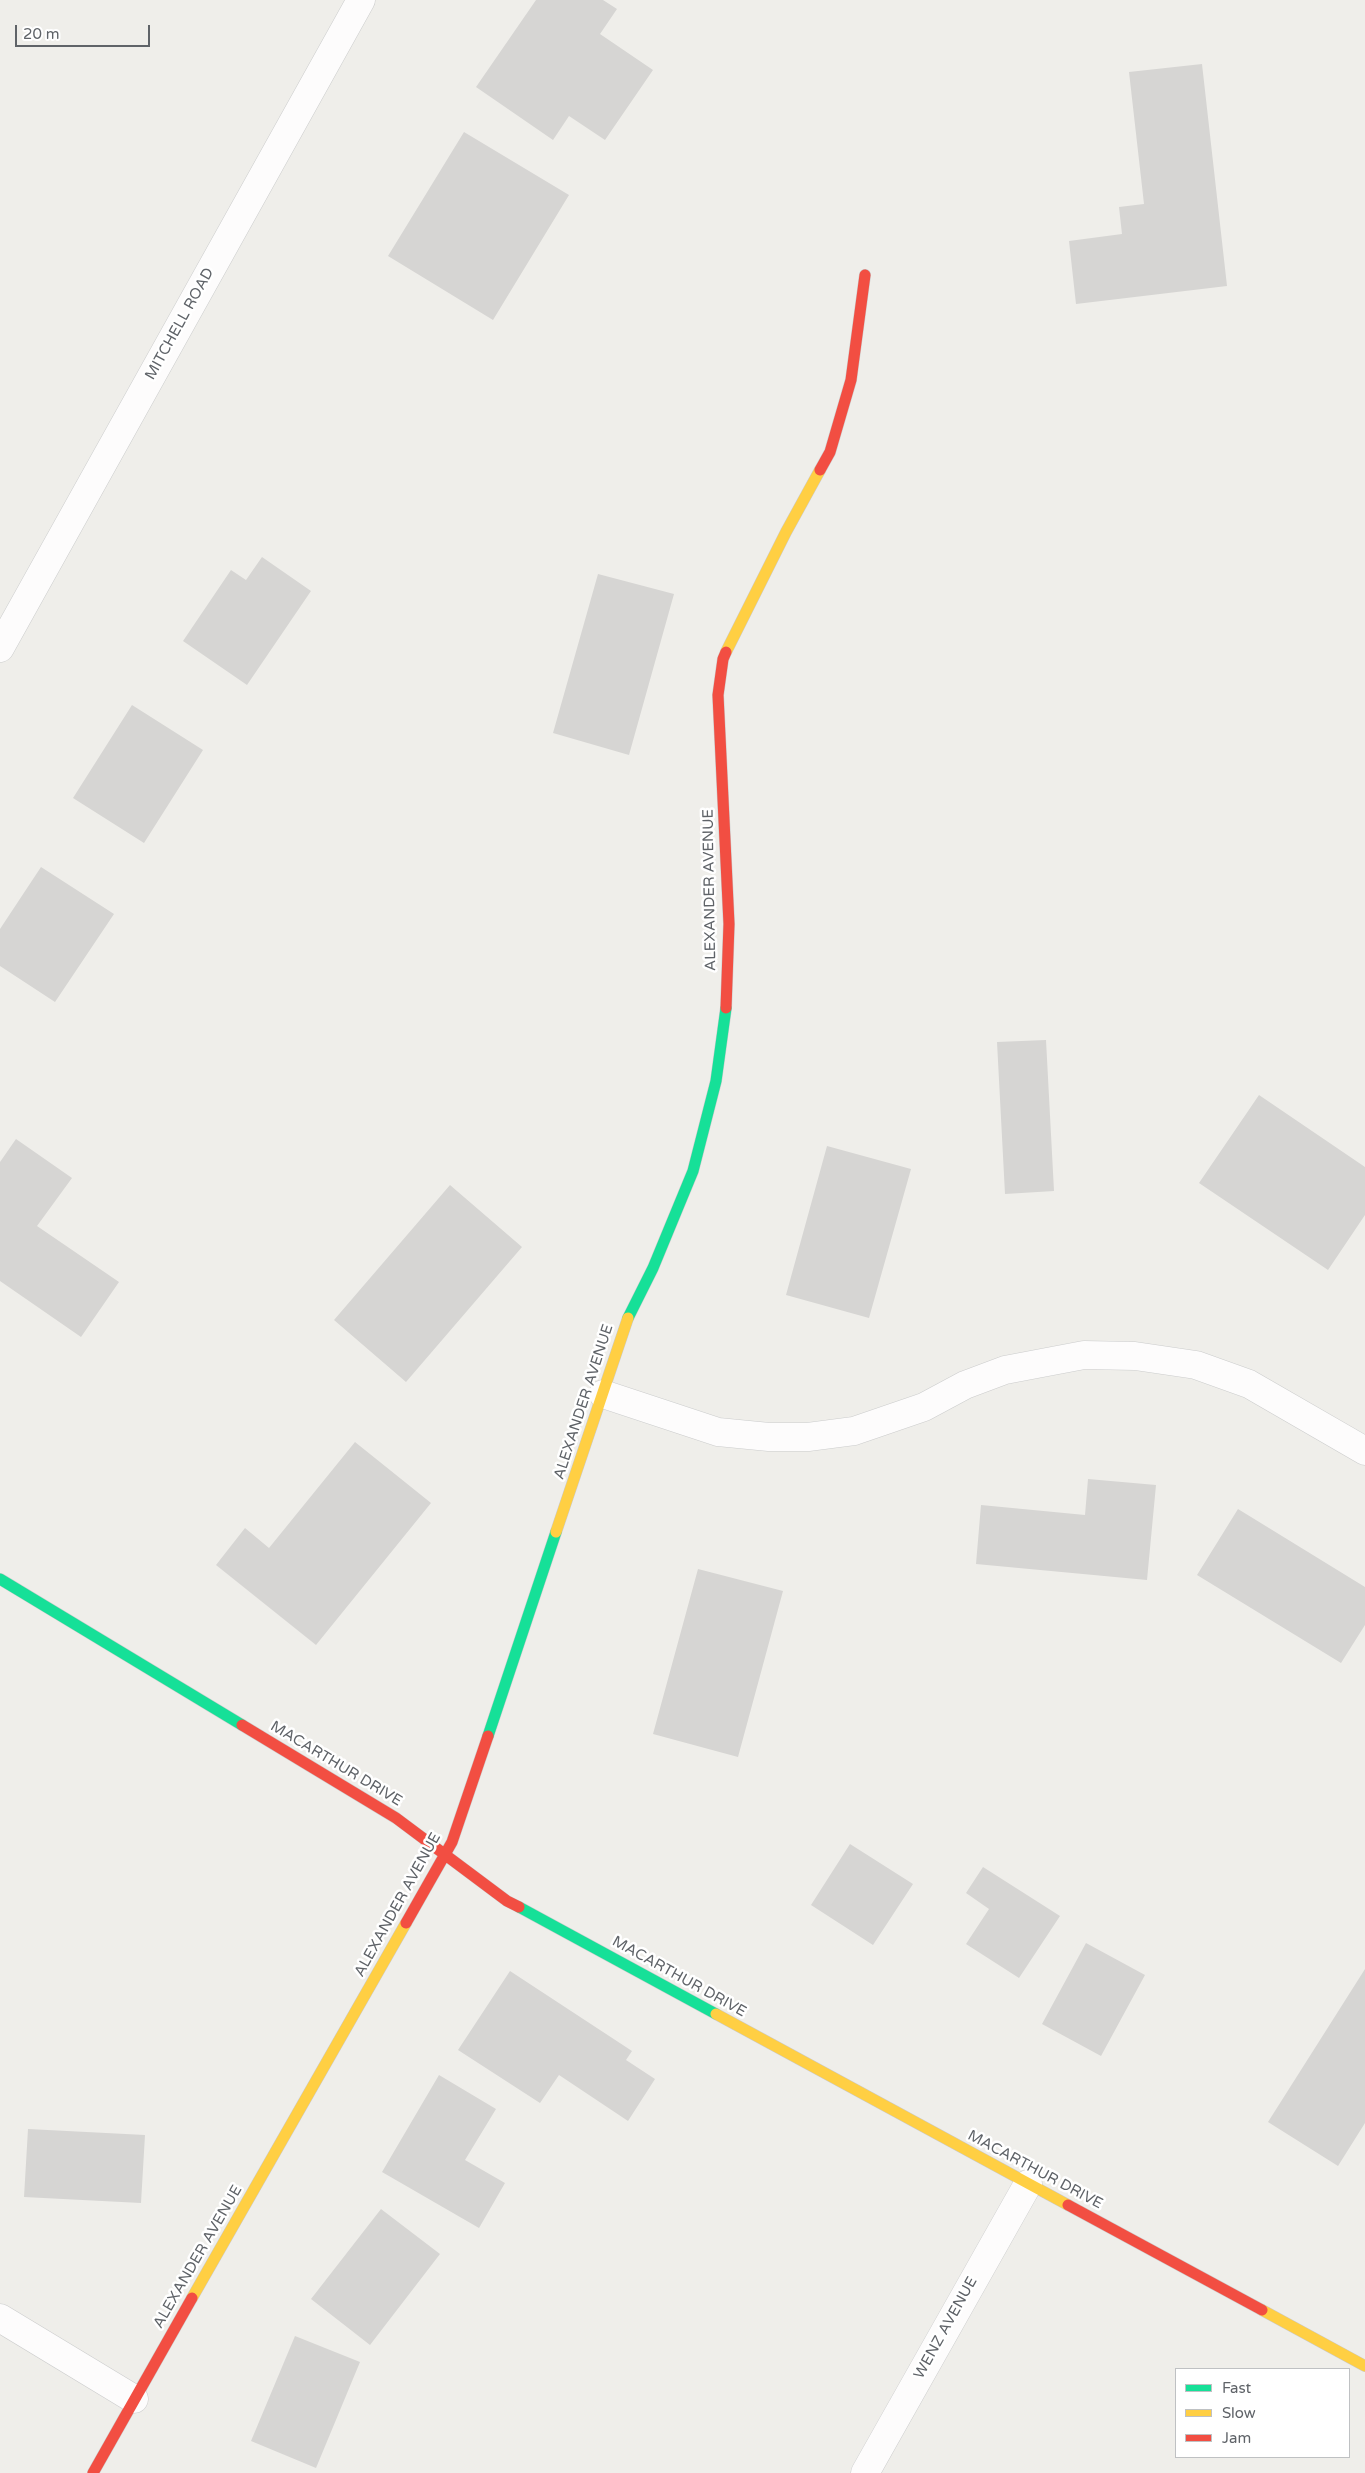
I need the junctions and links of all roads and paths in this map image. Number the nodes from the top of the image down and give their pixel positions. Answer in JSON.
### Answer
{"nodes":[{"id":1,"x":360,"y":0,"type":"edge"},
{"id":2,"x":866,"y":275,"type":"dead end"},
{"id":3,"x":0,"y":648,"type":"edge"},
{"id":4,"x":603,"y":1394,"type":"junction"},
{"id":5,"x":1365,"y":1451,"type":"edge"},
{"id":6,"x":0,"y":1579,"type":"edge"},
{"id":7,"x":445,"y":1854,"type":"junction"},
{"id":8,"x":1028,"y":2184,"type":"junction"},
{"id":9,"x":0,"y":2318,"type":"edge"},
{"id":10,"x":1365,"y":2366,"type":"edge"},
{"id":11,"x":134,"y":2399,"type":"junction"},
{"id":12,"x":93,"y":2473,"type":"edge"},
{"id":13,"x":865,"y":2473,"type":"edge"}],
"edges":[{"from":1,"to":3,"type":"street","name":"MITCHELL ROAD"},
{"from":2,"to":4,"type":"street","name":"ALEXANDER AVENUE"},
{"from":4,"to":5,"type":"street"},
{"from":4,"to":7,"type":"street","name":"ALEXANDER AVENUE"},
{"from":6,"to":7,"type":"street","name":"MACARTHUR DRIVE"},
{"from":7,"to":8,"type":"street","name":"MACARTHUR DRIVE"},
{"from":7,"to":11,"type":"street","name":"ALEXANDER AVENUE"},
{"from":8,"to":10,"type":"street","name":"MACARTHUR DRIVE"},
{"from":8,"to":13,"type":"street","name":"WENZ AVENUE"},
{"from":9,"to":11,"type":"street"},
{"from":11,"to":12,"type":"street","name":"ALEXANDER AVENUE"}]}
